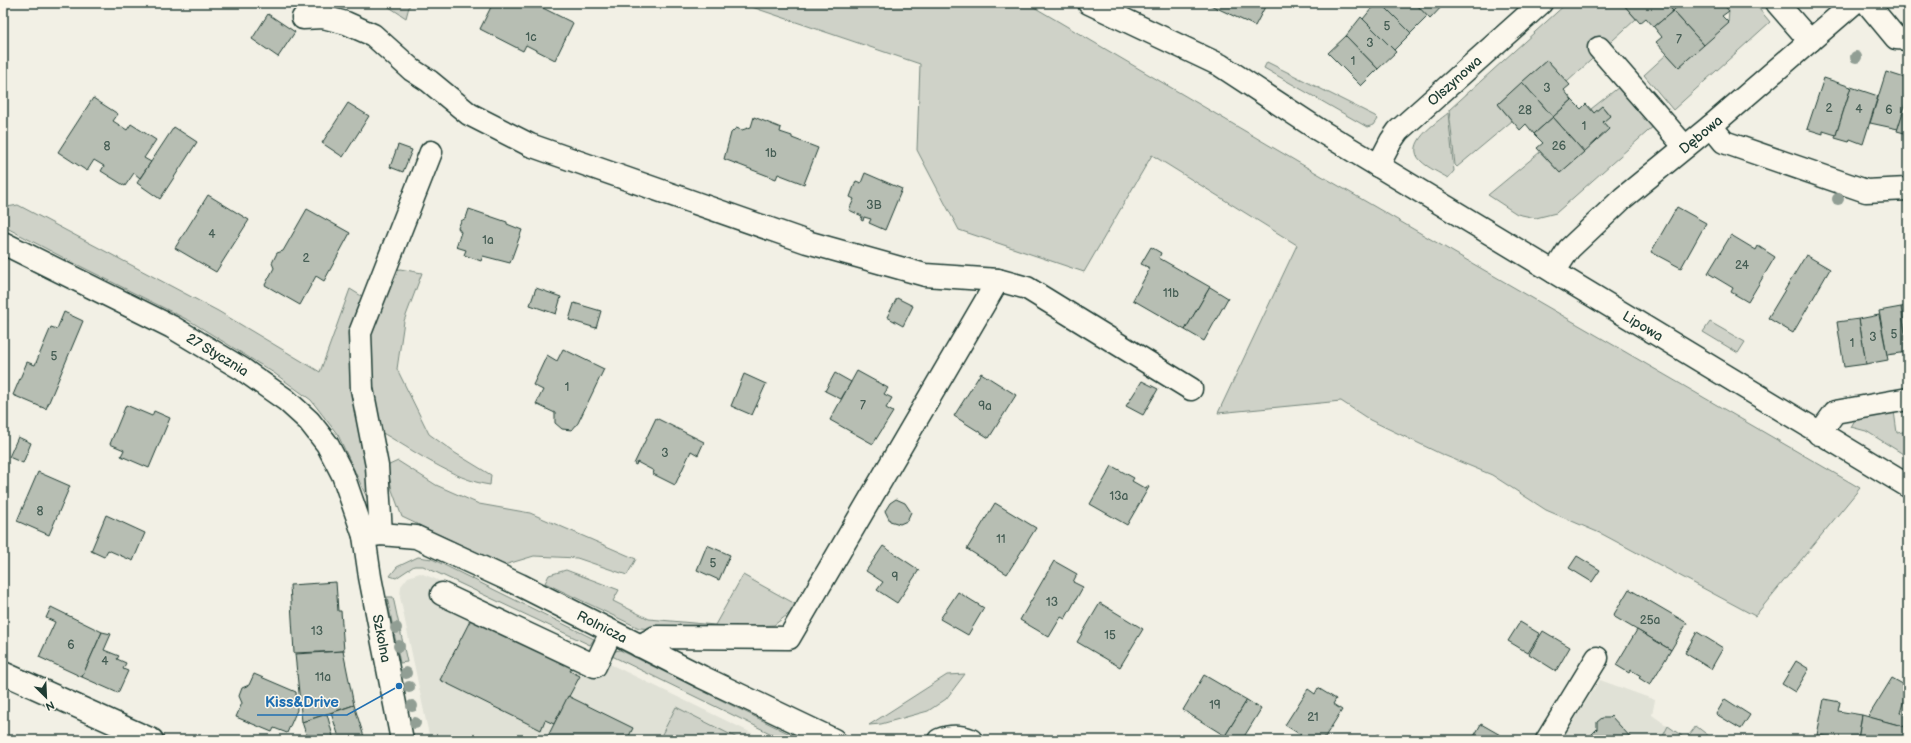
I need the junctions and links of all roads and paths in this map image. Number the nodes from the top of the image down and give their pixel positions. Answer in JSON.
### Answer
{"nodes":[{"id":1,"x":1091,"y":3,"type":"edge"},
{"id":2,"x":1541,"y":3,"type":"edge"},
{"id":3,"x":1777,"y":3,"type":"edge"},
{"id":4,"x":1854,"y":3,"type":"edge"},
{"id":5,"x":1867,"y":3,"type":"edge"},
{"id":6,"x":303,"y":18,"type":"dead end"},
{"id":7,"x":1908,"y":39,"type":"edge"},
{"id":8,"x":1810,"y":41,"type":"junction"},
{"id":9,"x":1599,"y":48,"type":"dead end"},
{"id":10,"x":1711,"y":126,"type":"junction"},
{"id":11,"x":1685,"y":147,"type":"junction"},
{"id":12,"x":431,"y":152,"type":"dead end"},
{"id":13,"x":1378,"y":166,"type":"junction"},
{"id":14,"x":1908,"y":189,"type":"edge"},
{"id":15,"x":3,"y":243,"type":"edge"},
{"id":16,"x":1554,"y":272,"type":"junction"},
{"id":17,"x":998,"y":280,"type":"junction"},
{"id":18,"x":1191,"y":389,"type":"dead end"},
{"id":19,"x":1908,"y":398,"type":"edge"},
{"id":20,"x":1819,"y":434,"type":"junction"},
{"id":21,"x":1908,"y":486,"type":"edge"},
{"id":22,"x":372,"y":535,"type":"junction"},
{"id":23,"x":442,"y":594,"type":"dead end"},
{"id":24,"x":611,"y":632,"type":"junction"},
{"id":25,"x":640,"y":646,"type":"junction"},
{"id":26,"x":1597,"y":658,"type":"dead end"},
{"id":27,"x":3,"y":673,"type":"edge"},
{"id":28,"x":152,"y":740,"type":"edge"},
{"id":29,"x":402,"y":740,"type":"edge"},
{"id":30,"x":834,"y":740,"type":"edge"},
{"id":31,"x":939,"y":740,"type":"edge"},
{"id":32,"x":971,"y":740,"type":"edge"},
{"id":33,"x":1547,"y":740,"type":"edge"}],
"edges":[{"from":1,"to":13,"type":"street","name":"Lipowa"},
{"from":2,"to":13,"type":"street","name":"Olszynowa"},
{"from":3,"to":8,"type":"street"},
{"from":4,"to":8,"type":"street","name":"Dębowa"},
{"from":5,"to":7,"type":"street"},
{"from":6,"to":17,"type":"street"},
{"from":8,"to":10,"type":"street","name":"Dębowa"},
{"from":9,"to":11,"type":"street"},
{"from":10,"to":11,"type":"street","name":"Dębowa"},
{"from":10,"to":14,"type":"street"},
{"from":11,"to":16,"type":"street","name":"Dębowa"},
{"from":12,"to":22,"type":"street"},
{"from":13,"to":16,"type":"street","name":"Lipowa"},
{"from":15,"to":22,"type":"street","name":"27 Stycznia"},
{"from":16,"to":20,"type":"street","name":"Lipowa"},
{"from":17,"to":18,"type":"street"},
{"from":17,"to":25,"type":"street"},
{"from":19,"to":20,"type":"street"},
{"from":20,"to":21,"type":"street","name":"Lipowa"},
{"from":22,"to":24,"type":"street","name":"Rolnicza"},
{"from":22,"to":29,"type":"street","name":"Szkolna"},
{"from":23,"to":24,"type":"street"},
{"from":24,"to":25,"type":"street","name":"Rolnicza"},
{"from":25,"to":30,"type":"street","name":"Rolnicza"},
{"from":26,"to":33,"type":"street"},
{"from":27,"to":28,"type":"street"},
{"from":31,"to":32,"type":"street"}]}
